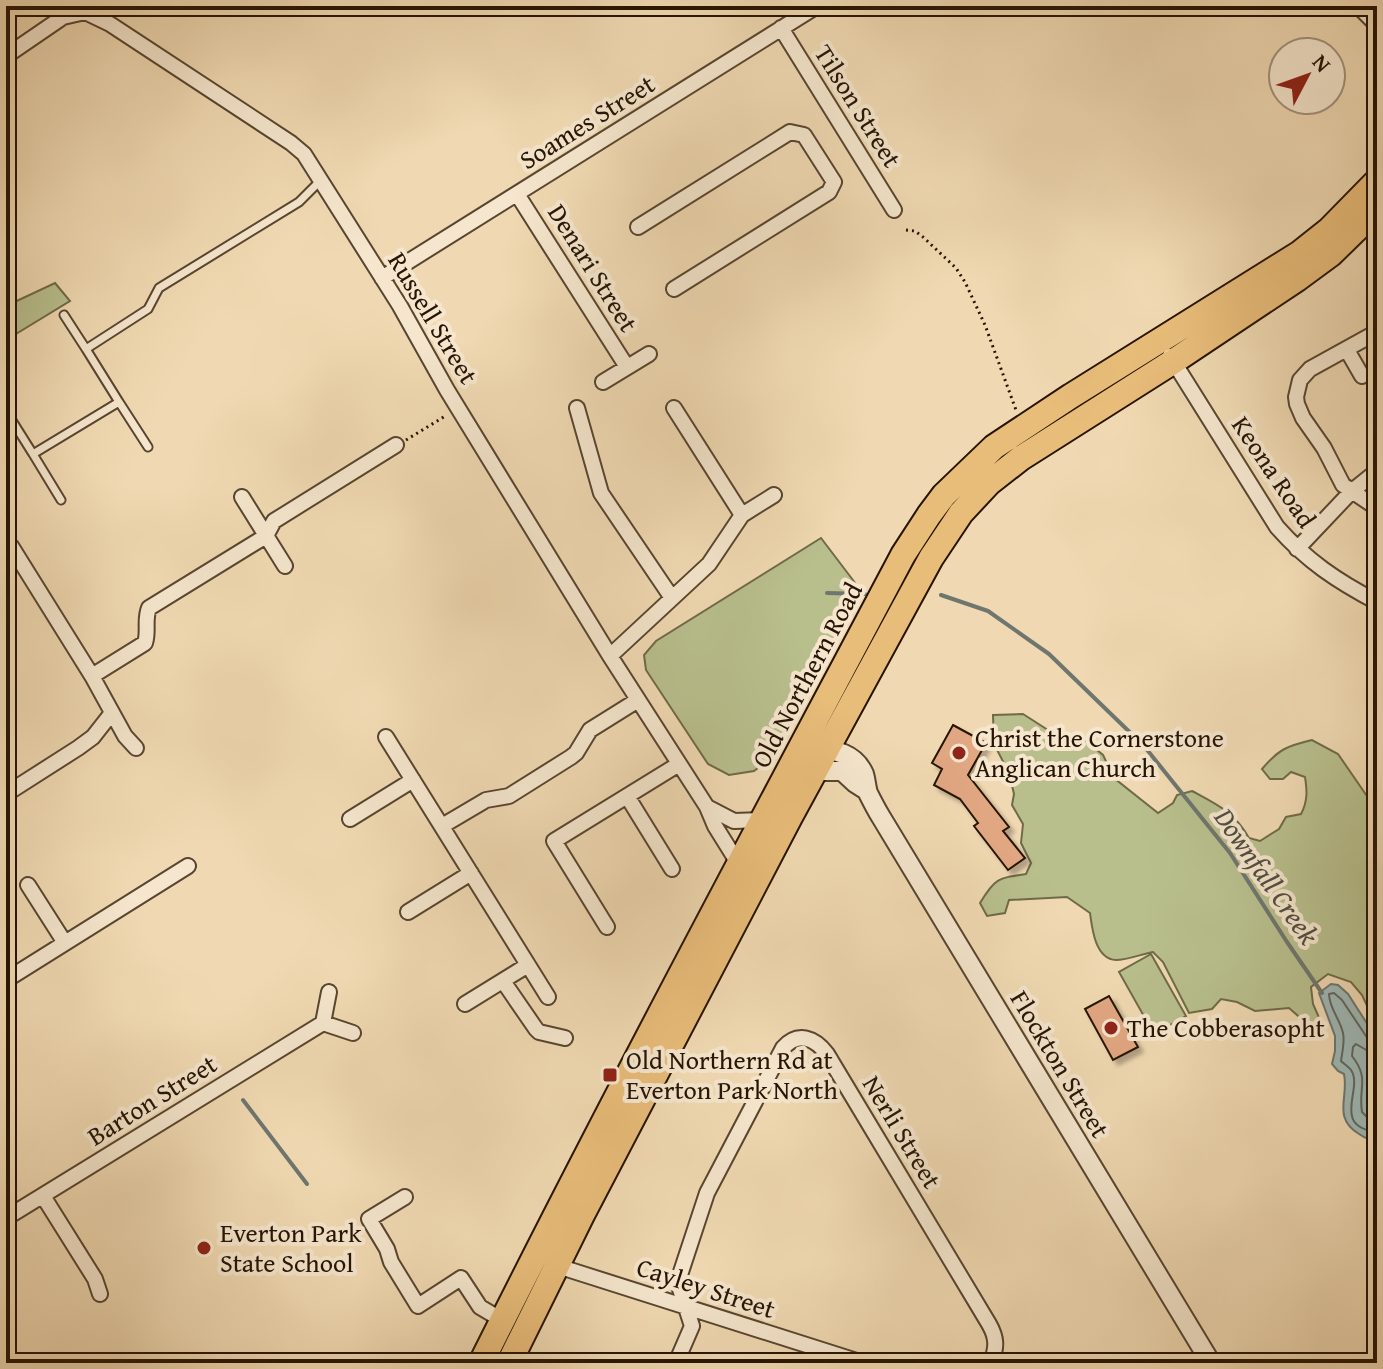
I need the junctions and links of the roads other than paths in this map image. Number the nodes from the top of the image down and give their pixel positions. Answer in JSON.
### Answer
{"nodes":[{"id":1,"x":817,"y":6,"type":"edge"},
{"id":2,"x":1353,"y":6,"type":"edge"},
{"id":3,"x":86,"y":9,"type":"edge"},
{"id":4,"x":781,"y":28,"type":"junction"},
{"id":5,"x":1377,"y":30,"type":"edge"},
{"id":6,"x":6,"y":56,"type":"edge"},
{"id":7,"x":320,"y":181,"type":"junction"},
{"id":8,"x":1377,"y":181,"type":"edge"},
{"id":9,"x":517,"y":194,"type":"junction"},
{"id":10,"x":1377,"y":209,"type":"edge"},
{"id":11,"x":894,"y":210,"type":"dead end"},
{"id":12,"x":638,"y":227,"type":"dead end"},
{"id":13,"x":382,"y":278,"type":"junction"},
{"id":14,"x":674,"y":289,"type":"dead end"},
{"id":15,"x":64,"y":315,"type":"dead end"},
{"id":16,"x":1377,"y":332,"type":"edge"},
{"id":17,"x":86,"y":349,"type":"junction"},
{"id":18,"x":1347,"y":350,"type":"junction"},
{"id":19,"x":1167,"y":351,"type":"junction"},
{"id":20,"x":649,"y":354,"type":"dead end"},
{"id":21,"x":627,"y":367,"type":"junction"},
{"id":22,"x":1362,"y":376,"type":"dead end"},
{"id":23,"x":603,"y":382,"type":"dead end"},
{"id":24,"x":119,"y":402,"type":"junction"},
{"id":25,"x":577,"y":408,"type":"dead end"},
{"id":26,"x":674,"y":408,"type":"dead end"},
{"id":27,"x":6,"y":411,"type":"edge"},
{"id":28,"x":396,"y":445,"type":"road end"},
{"id":29,"x":148,"y":447,"type":"dead end"},
{"id":30,"x":33,"y":454,"type":"junction"},
{"id":31,"x":1377,"y":471,"type":"edge"},
{"id":32,"x":1351,"y":492,"type":"junction"},
{"id":33,"x":774,"y":495,"type":"dead end"},
{"id":34,"x":242,"y":497,"type":"dead end"},
{"id":35,"x":61,"y":500,"type":"dead end"},
{"id":36,"x":1377,"y":508,"type":"edge"},
{"id":37,"x":742,"y":515,"type":"junction"},
{"id":38,"x":266,"y":536,"type":"junction"},
{"id":39,"x":11,"y":546,"type":"dead end"},
{"id":40,"x":1297,"y":549,"type":"junction"},
{"id":41,"x":285,"y":566,"type":"dead end"},
{"id":42,"x":672,"y":598,"type":"junction"},
{"id":43,"x":1377,"y":602,"type":"edge"},
{"id":44,"x":610,"y":656,"type":"junction"},
{"id":45,"x":92,"y":676,"type":"junction"},
{"id":46,"x":638,"y":700,"type":"junction"},
{"id":47,"x":111,"y":714,"type":"junction"},
{"id":48,"x":386,"y":737,"type":"dead end"},
{"id":49,"x":136,"y":748,"type":"dead end"},
{"id":50,"x":822,"y":760,"type":"junction"},
{"id":51,"x":679,"y":764,"type":"junction"},
{"id":52,"x":791,"y":764,"type":"junction"},
{"id":53,"x":413,"y":780,"type":"junction"},
{"id":54,"x":6,"y":794,"type":"edge"},
{"id":55,"x":627,"y":796,"type":"junction"},
{"id":56,"x":707,"y":807,"type":"junction"},
{"id":57,"x":350,"y":819,"type":"dead end"},
{"id":58,"x":762,"y":820,"type":"junction"},
{"id":59,"x":442,"y":826,"type":"junction"},
{"id":60,"x":738,"y":863,"type":"junction"},
{"id":61,"x":188,"y":866,"type":"dead end"},
{"id":62,"x":672,"y":869,"type":"dead end"},
{"id":63,"x":471,"y":873,"type":"junction"},
{"id":64,"x":28,"y":885,"type":"dead end"},
{"id":65,"x":408,"y":912,"type":"dead end"},
{"id":66,"x":607,"y":927,"type":"dead end"},
{"id":67,"x":65,"y":943,"type":"junction"},
{"id":68,"x":528,"y":965,"type":"junction"},
{"id":69,"x":6,"y":980,"type":"edge"},
{"id":70,"x":503,"y":981,"type":"junction"},
{"id":71,"x":329,"y":992,"type":"dead end"},
{"id":72,"x":548,"y":997,"type":"dead end"},
{"id":73,"x":465,"y":1004,"type":"dead end"},
{"id":74,"x":323,"y":1023,"type":"junction"},
{"id":75,"x":353,"y":1033,"type":"dead end"},
{"id":76,"x":565,"y":1038,"type":"dead end"},
{"id":77,"x":43,"y":1196,"type":"junction"},
{"id":78,"x":405,"y":1197,"type":"dead end"},
{"id":79,"x":582,"y":1215,"type":"junction"},
{"id":80,"x":554,"y":1216,"type":"junction"},
{"id":81,"x":6,"y":1218,"type":"edge"},
{"id":82,"x":535,"y":1254,"type":"junction"},
{"id":83,"x":558,"y":1265,"type":"junction"},
{"id":84,"x":100,"y":1294,"type":"dead end"},
{"id":85,"x":687,"y":1307,"type":"junction"},
{"id":86,"x":502,"y":1320,"type":"junction"},
{"id":87,"x":481,"y":1363,"type":"edge"},
{"id":88,"x":509,"y":1363,"type":"edge"},
{"id":89,"x":676,"y":1363,"type":"edge"},
{"id":90,"x":863,"y":1363,"type":"edge"},
{"id":91,"x":991,"y":1363,"type":"edge"},
{"id":92,"x":1211,"y":1363,"type":"edge"}],
"edges":[{"from":1,"to":4,"type":"street","name":"Soames Street"},
{"from":2,"to":5,"type":"lane"},
{"from":3,"to":6,"type":"street","name":"Russell Street"},
{"from":3,"to":7,"type":"street","name":"Russell Street"},
{"from":4,"to":9,"type":"street","name":"Soames Street"},
{"from":4,"to":11,"type":"street","name":"Tilson Street"},
{"from":7,"to":13,"type":"street","name":"Russell Street"},
{"from":7,"to":17,"type":"lane"},
{"from":8,"to":19,"type":"highway","name":"Old Northern Road"},
{"from":9,"to":13,"type":"street","name":"Soames Street"},
{"from":9,"to":21,"type":"street","name":"Denari Street"},
{"from":10,"to":19,"type":"highway","name":"Old Northern Road"},
{"from":12,"to":14,"type":"street"},
{"from":13,"to":44,"type":"street","name":"Russell Street"},
{"from":15,"to":17,"type":"lane"},
{"from":16,"to":18,"type":"street"},
{"from":17,"to":24,"type":"lane"},
{"from":18,"to":22,"type":"street"},
{"from":18,"to":32,"type":"street"},
{"from":19,"to":40,"type":"street","name":"Keona Road"},
{"from":19,"to":50,"type":"highway","name":"Old Northern Road"},
{"from":19,"to":52,"type":"highway","name":"Old Northern Road"},
{"from":20,"to":21,"type":"street","name":"Denari Street"},
{"from":21,"to":23,"type":"street","name":"Denari Street"},
{"from":24,"to":29,"type":"lane"},
{"from":24,"to":30,"type":"lane"},
{"from":25,"to":42,"type":"street"},
{"from":26,"to":37,"type":"street"},
{"from":27,"to":30,"type":"lane"},
{"from":28,"to":38,"type":"street"},
{"from":30,"to":35,"type":"lane"},
{"from":31,"to":32,"type":"street"},
{"from":32,"to":36,"type":"street"},
{"from":32,"to":40,"type":"street"},
{"from":33,"to":37,"type":"street"},
{"from":34,"to":38,"type":"street"},
{"from":37,"to":42,"type":"street"},
{"from":38,"to":41,"type":"street"},
{"from":38,"to":45,"type":"street"},
{"from":39,"to":45,"type":"street"},
{"from":40,"to":43,"type":"street","name":"Keona Road"},
{"from":42,"to":44,"type":"street"},
{"from":44,"to":46,"type":"street","name":"Russell Street"},
{"from":45,"to":47,"type":"street"},
{"from":46,"to":51,"type":"street","name":"Russell Street"},
{"from":46,"to":59,"type":"street"},
{"from":47,"to":49,"type":"street"},
{"from":47,"to":54,"type":"street"},
{"from":48,"to":53,"type":"street"},
{"from":50,"to":52,"type":"street"},
{"from":50,"to":79,"type":"highway","name":"Old Northern Road"},
{"from":50,"to":92,"type":"street","name":"Flockton Street"},
{"from":51,"to":55,"type":"street"},
{"from":51,"to":56,"type":"street","name":"Russell Street"},
{"from":52,"to":58,"type":"highway","name":"Old Northern Road"},
{"from":53,"to":57,"type":"street"},
{"from":53,"to":59,"type":"street"},
{"from":55,"to":62,"type":"street"},
{"from":55,"to":66,"type":"street"},
{"from":56,"to":58,"type":"street"},
{"from":56,"to":60,"type":"street","name":"Russell Street"},
{"from":58,"to":60,"type":"highway","name":"Old Northern Road"},
{"from":59,"to":63,"type":"street"},
{"from":60,"to":80,"type":"highway","name":"Old Northern Road"},
{"from":61,"to":67,"type":"street"},
{"from":63,"to":65,"type":"street"},
{"from":63,"to":68,"type":"street"},
{"from":64,"to":67,"type":"street"},
{"from":67,"to":69,"type":"street"},
{"from":68,"to":70,"type":"street"},
{"from":68,"to":72,"type":"street"},
{"from":70,"to":73,"type":"street"},
{"from":70,"to":76,"type":"street"},
{"from":71,"to":74,"type":"street"},
{"from":74,"to":75,"type":"street"},
{"from":74,"to":77,"type":"street","name":"Barton Street"},
{"from":77,"to":81,"type":"street","name":"Barton Street"},
{"from":77,"to":84,"type":"street"},
{"from":78,"to":86,"type":"street"},
{"from":79,"to":80,"type":"highway"},
{"from":79,"to":83,"type":"highway","name":"Old Northern Road"},
{"from":80,"to":82,"type":"highway","name":"Old Northern Road"},
{"from":82,"to":83,"type":"street","name":"Cayley Street"},
{"from":82,"to":86,"type":"highway","name":"Old Northern Road"},
{"from":83,"to":85,"type":"street","name":"Cayley Street"},
{"from":83,"to":88,"type":"highway","name":"Old Northern Road"},
{"from":85,"to":89,"type":"street"},
{"from":85,"to":90,"type":"street","name":"Cayley Street"},
{"from":85,"to":91,"type":"street","name":"Nerli Street"},
{"from":86,"to":87,"type":"highway","name":"Old Northern Road"}]}
